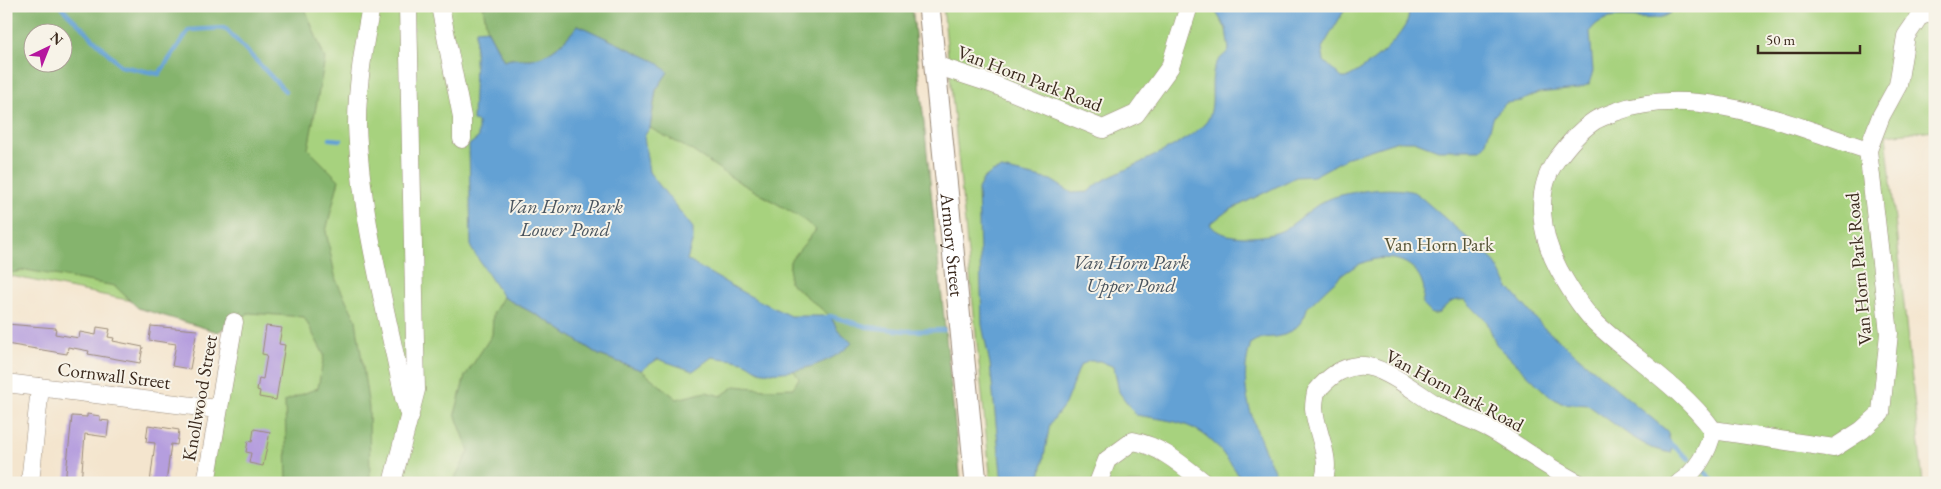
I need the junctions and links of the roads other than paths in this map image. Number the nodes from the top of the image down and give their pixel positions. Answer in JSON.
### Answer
{"nodes":[{"id":1,"x":371,"y":6,"type":"edge"},
{"id":2,"x":408,"y":6,"type":"edge"},
{"id":3,"x":440,"y":6,"type":"edge"},
{"id":4,"x":929,"y":6,"type":"edge"},
{"id":5,"x":1189,"y":6,"type":"edge"},
{"id":6,"x":1935,"y":10,"type":"edge"},
{"id":7,"x":935,"y":65,"type":"junction"},
{"id":8,"x":462,"y":139,"type":"dead end"},
{"id":9,"x":1868,"y":150,"type":"junction"},
{"id":10,"x":234,"y":322,"type":"dead end"},
{"id":11,"x":6,"y":384,"type":"edge"},
{"id":12,"x":40,"y":388,"type":"junction"},
{"id":13,"x":217,"y":409,"type":"junction"},
{"id":14,"x":410,"y":417,"type":"junction"},
{"id":15,"x":1712,"y":430,"type":"junction"},
{"id":16,"x":30,"y":483,"type":"edge"},
{"id":17,"x":206,"y":483,"type":"edge"},
{"id":18,"x":392,"y":483,"type":"edge"},
{"id":19,"x":976,"y":483,"type":"edge"},
{"id":20,"x":1098,"y":483,"type":"edge"},
{"id":21,"x":1204,"y":483,"type":"edge"},
{"id":22,"x":1322,"y":483,"type":"edge"},
{"id":23,"x":1578,"y":483,"type":"edge"},
{"id":24,"x":1679,"y":483,"type":"edge"}],
"edges":[{"from":1,"to":14,"type":"street"},
{"from":2,"to":14,"type":"street"},
{"from":3,"to":8,"type":"street"},
{"from":4,"to":7,"type":"main road","name":"Armory Street"},
{"from":5,"to":7,"type":"street","name":"Van Horn Park Road"},
{"from":6,"to":9,"type":"street","name":"Van Horn Park Road"},
{"from":7,"to":19,"type":"main road","name":"Armory Street"},
{"from":9,"to":15,"type":"street","name":"Van Horn Park Road"},
{"from":9,"to":15,"type":"street"},
{"from":10,"to":13,"type":"street","name":"Knollwood Street"},
{"from":11,"to":12,"type":"street","name":"Cornwall Street"},
{"from":12,"to":13,"type":"street","name":"Cornwall Street"},
{"from":12,"to":16,"type":"street"},
{"from":13,"to":17,"type":"street","name":"Knollwood Street"},
{"from":14,"to":18,"type":"street"},
{"from":15,"to":24,"type":"street"},
{"from":20,"to":21,"type":"street"},
{"from":22,"to":23,"type":"street","name":"Van Horn Park Road"}]}
